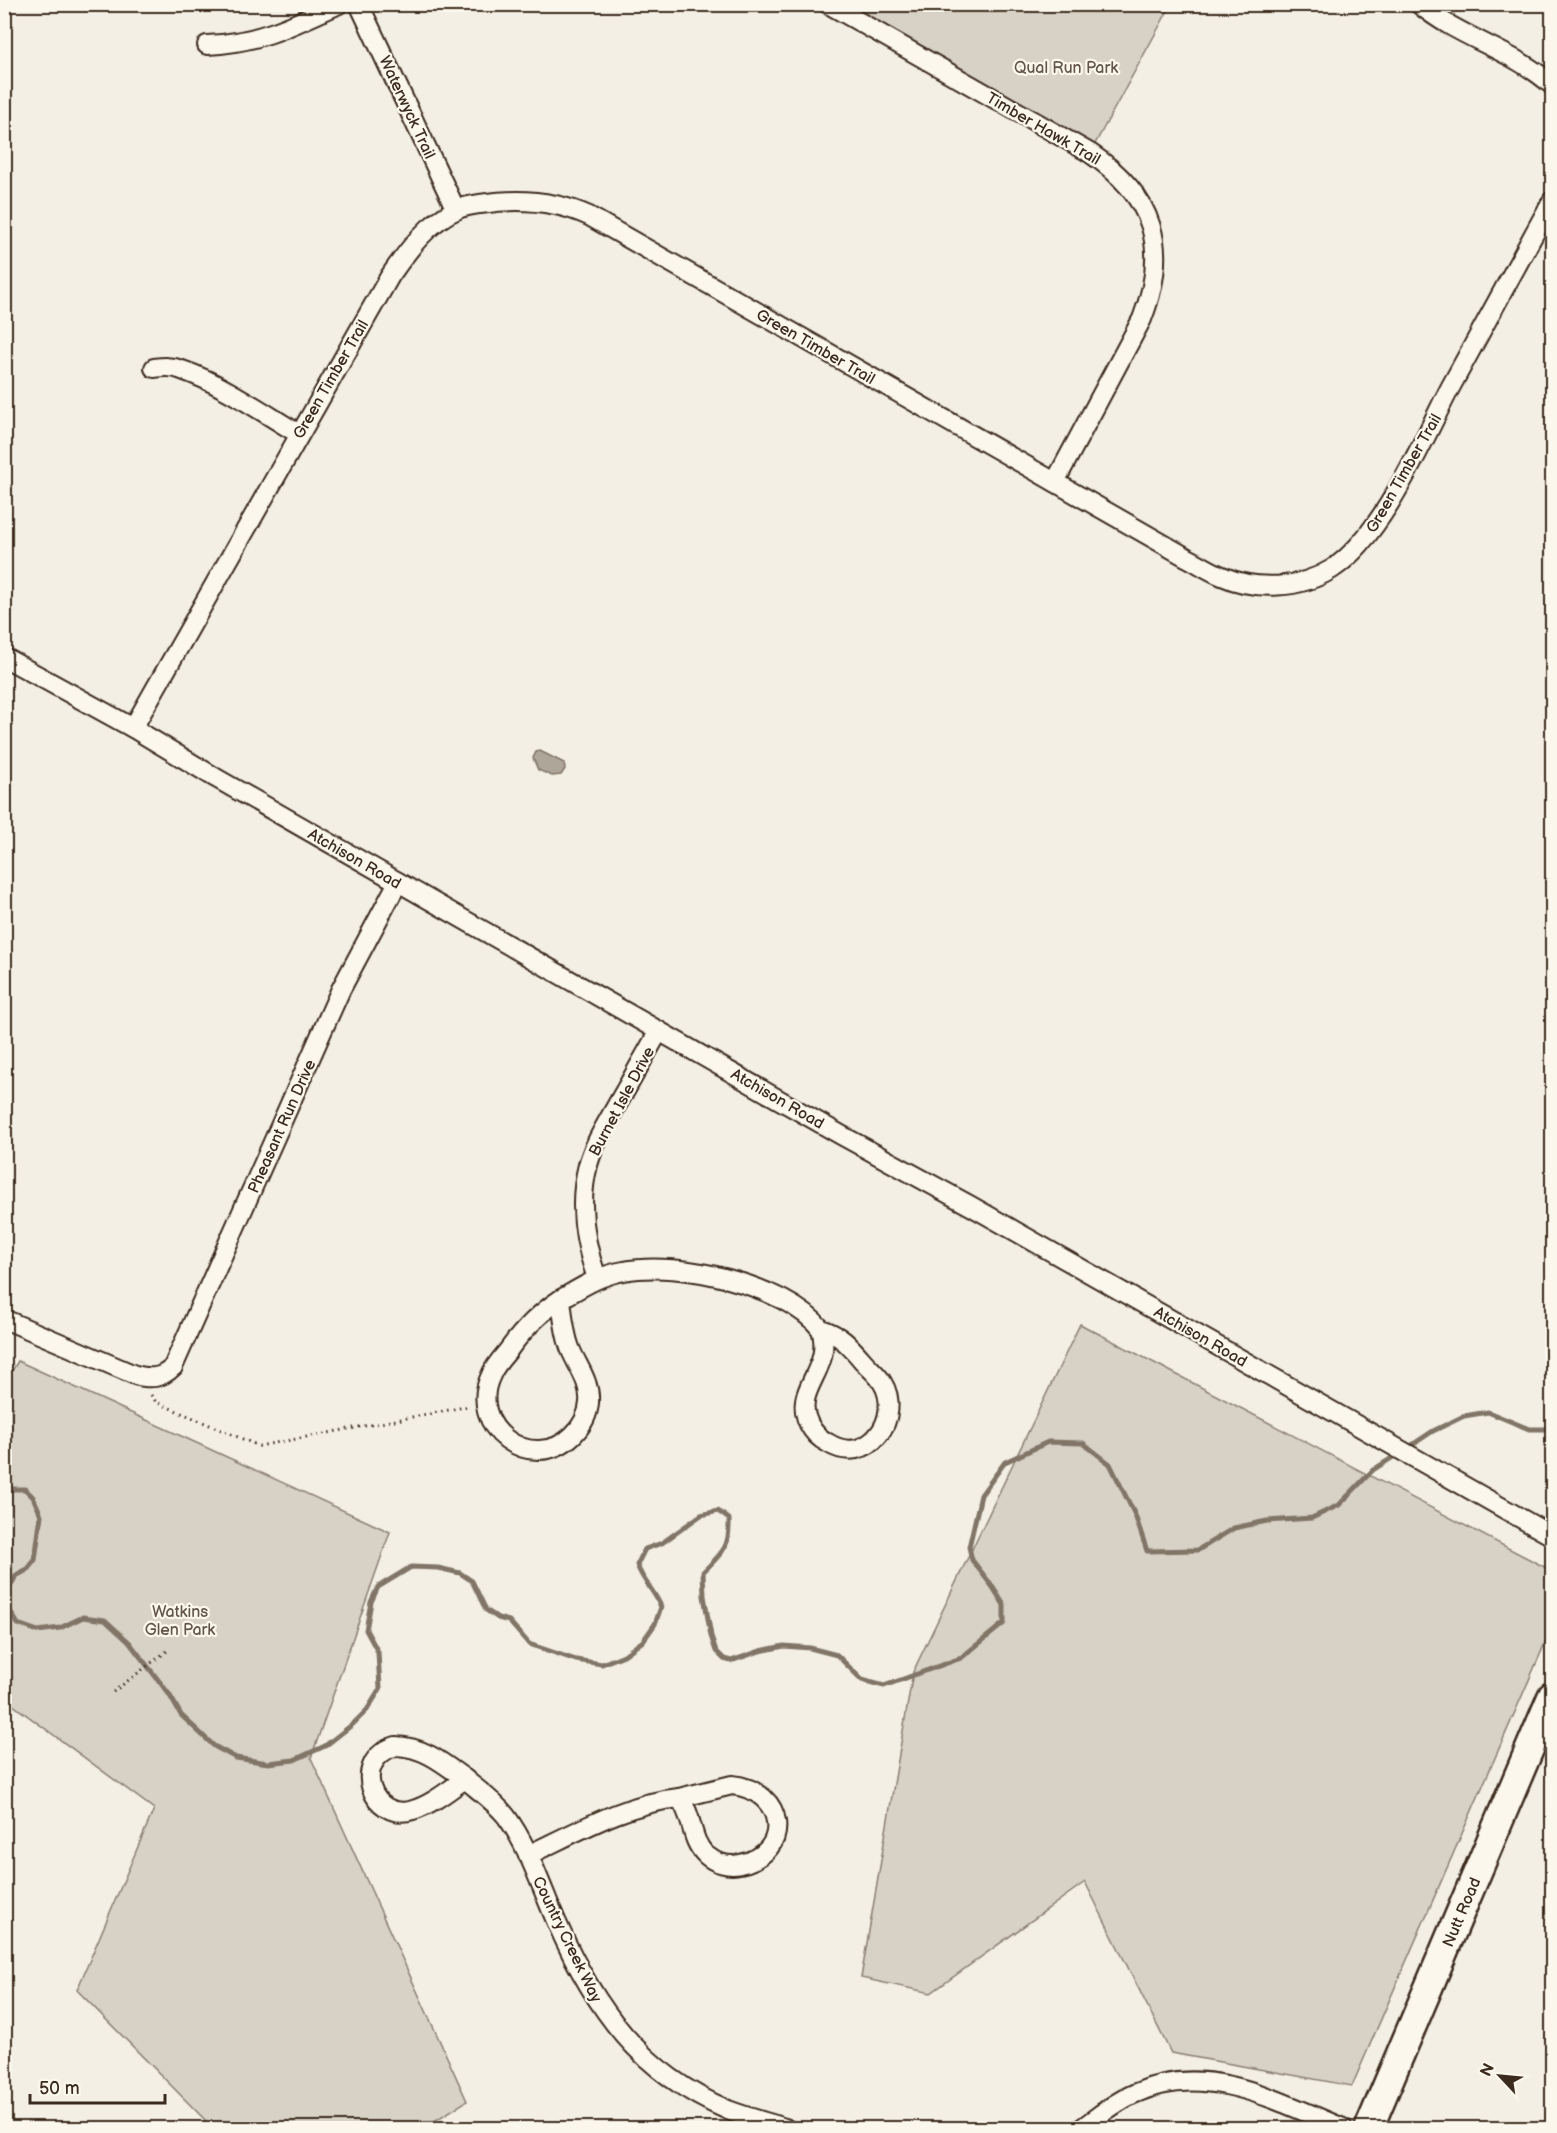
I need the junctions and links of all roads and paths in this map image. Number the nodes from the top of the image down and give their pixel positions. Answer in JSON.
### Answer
{"nodes":[{"id":1,"x":339,"y":4,"type":"edge"},
{"id":2,"x":359,"y":4,"type":"edge"},
{"id":3,"x":828,"y":4,"type":"edge"},
{"id":4,"x":1419,"y":4,"type":"edge"},
{"id":5,"x":207,"y":45,"type":"dead end"},
{"id":6,"x":1552,"y":85,"type":"edge"},
{"id":7,"x":1552,"y":201,"type":"edge"},
{"id":8,"x":456,"y":210,"type":"junction"},
{"id":9,"x":154,"y":368,"type":"dead end"},
{"id":10,"x":299,"y":434,"type":"junction"},
{"id":11,"x":1055,"y":482,"type":"junction"},
{"id":12,"x":4,"y":657,"type":"edge"},
{"id":13,"x":133,"y":728,"type":"junction"},
{"id":14,"x":398,"y":882,"type":"junction"},
{"id":15,"x":659,"y":1031,"type":"junction"},
{"id":16,"x":597,"y":1278,"type":"junction"},
{"id":17,"x":561,"y":1299,"type":"junction"},
{"id":18,"x":4,"y":1319,"type":"edge"},
{"id":19,"x":821,"y":1329,"type":"junction"},
{"id":20,"x":135,"y":1375,"type":"junction"},
{"id":21,"x":485,"y":1403,"type":"junction"},
{"id":22,"x":1552,"y":1536,"type":"edge"},
{"id":23,"x":167,"y":1651,"type":"dead end"},
{"id":24,"x":113,"y":1692,"type":"dead end"},
{"id":25,"x":1552,"y":1696,"type":"edge"},
{"id":26,"x":465,"y":1779,"type":"junction"},
{"id":27,"x":679,"y":1798,"type":"junction"},
{"id":28,"x":528,"y":1855,"type":"junction"},
{"id":29,"x":784,"y":2128,"type":"edge"},
{"id":30,"x":1082,"y":2128,"type":"edge"},
{"id":31,"x":1343,"y":2128,"type":"edge"},
{"id":32,"x":1369,"y":2128,"type":"edge"}],
"edges":[{"from":1,"to":5,"type":"street"},
{"from":2,"to":8,"type":"street","name":"Waterwyck Trail"},
{"from":3,"to":11,"type":"street","name":"Timber Hawk Trail"},
{"from":4,"to":6,"type":"street"},
{"from":7,"to":11,"type":"street","name":"Green Timber Trail"},
{"from":8,"to":10,"type":"street","name":"Green Timber Trail"},
{"from":8,"to":11,"type":"street","name":"Green Timber Trail"},
{"from":9,"to":10,"type":"street"},
{"from":10,"to":13,"type":"street","name":"Green Timber Trail"},
{"from":12,"to":13,"type":"street","name":"Atchison Road"},
{"from":13,"to":14,"type":"street","name":"Atchison Road"},
{"from":14,"to":15,"type":"street","name":"Atchison Road"},
{"from":14,"to":20,"type":"street","name":"Pheasant Run Drive"},
{"from":15,"to":16,"type":"street","name":"Burnet Isle Drive"},
{"from":15,"to":22,"type":"street","name":"Atchison Road"},
{"from":16,"to":17,"type":"street"},
{"from":16,"to":19,"type":"street"},
{"from":17,"to":21,"type":"street"},
{"from":17,"to":21,"type":"street"},
{"from":18,"to":20,"type":"street"},
{"from":19,"to":19,"type":"street"},
{"from":20,"to":21,"type":"path"},
{"from":23,"to":24,"type":"path"},
{"from":25,"to":32,"type":"street","name":"Nutt Road"},
{"from":26,"to":26,"type":"street","name":"Country Creek Way"},
{"from":26,"to":28,"type":"street","name":"Country Creek Way"},
{"from":27,"to":27,"type":"street"},
{"from":27,"to":28,"type":"street"},
{"from":28,"to":29,"type":"street","name":"Country Creek Way"},
{"from":30,"to":31,"type":"street"}]}
